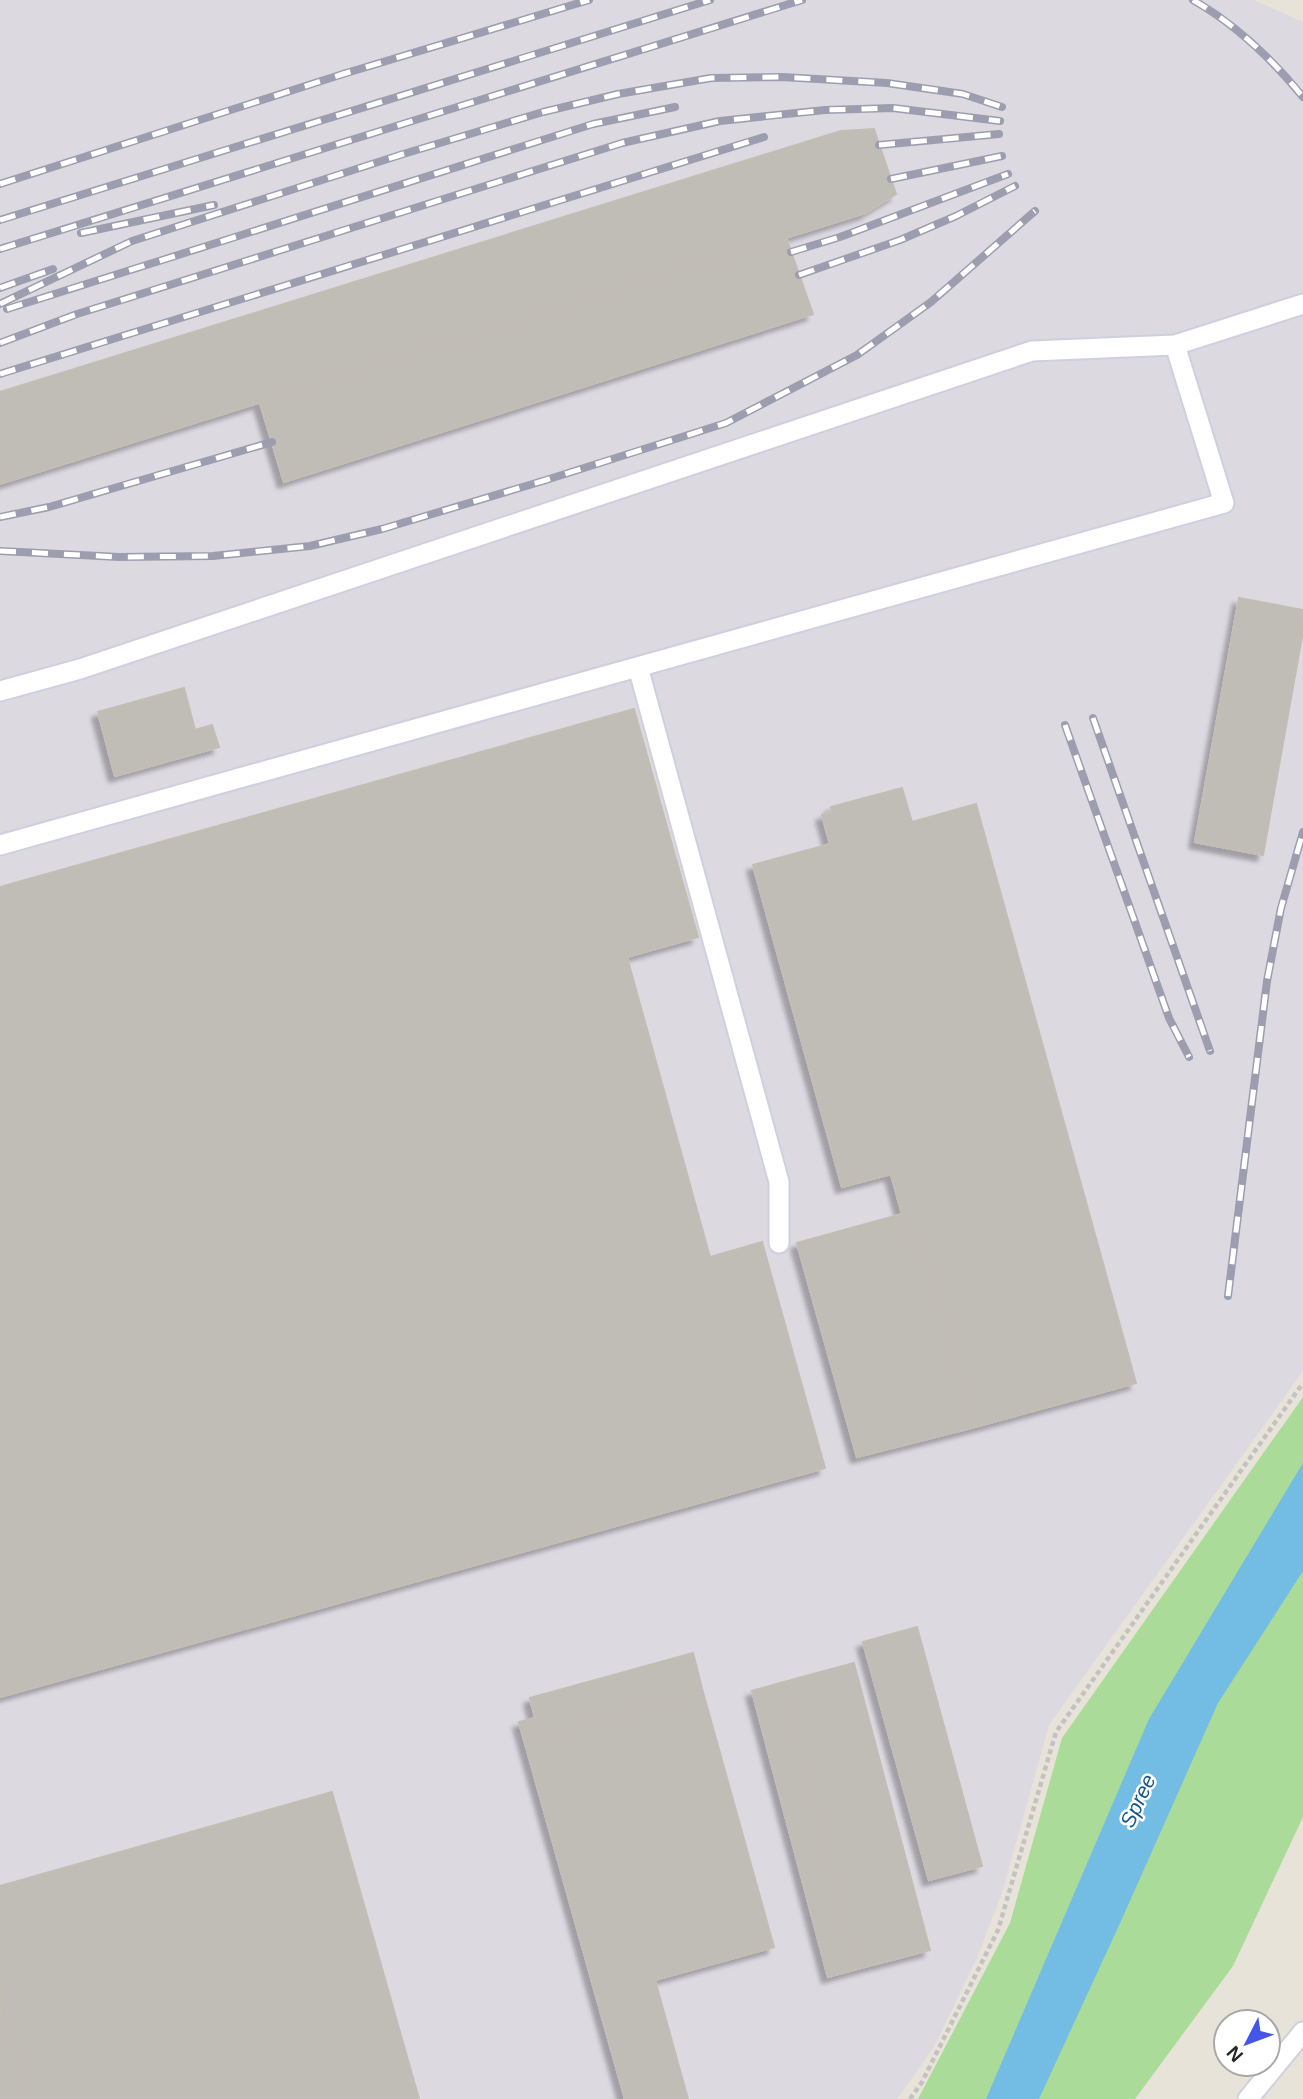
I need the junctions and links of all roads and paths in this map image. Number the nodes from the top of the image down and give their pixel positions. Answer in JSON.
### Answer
{"nodes":[{"id":1,"x":1303,"y":304,"type":"edge"},
{"id":2,"x":1175,"y":345,"type":"junction"},
{"id":3,"x":638,"y":667,"type":"junction"},
{"id":4,"x":0,"y":691,"type":"edge"},
{"id":5,"x":0,"y":845,"type":"edge"},
{"id":6,"x":779,"y":1243,"type":"dead end"},
{"id":7,"x":1303,"y":1383,"type":"edge"},
{"id":8,"x":1303,"y":2032,"type":"edge"},
{"id":9,"x":910,"y":2099,"type":"edge"},
{"id":10,"x":1248,"y":2099,"type":"edge"}],
"edges":[{"from":1,"to":2,"type":"lane"},
{"from":2,"to":3,"type":"lane"},
{"from":2,"to":4,"type":"lane"},
{"from":3,"to":5,"type":"lane"},
{"from":3,"to":6,"type":"lane"},
{"from":7,"to":9,"type":"path"},
{"from":8,"to":10,"type":"lane"}]}
